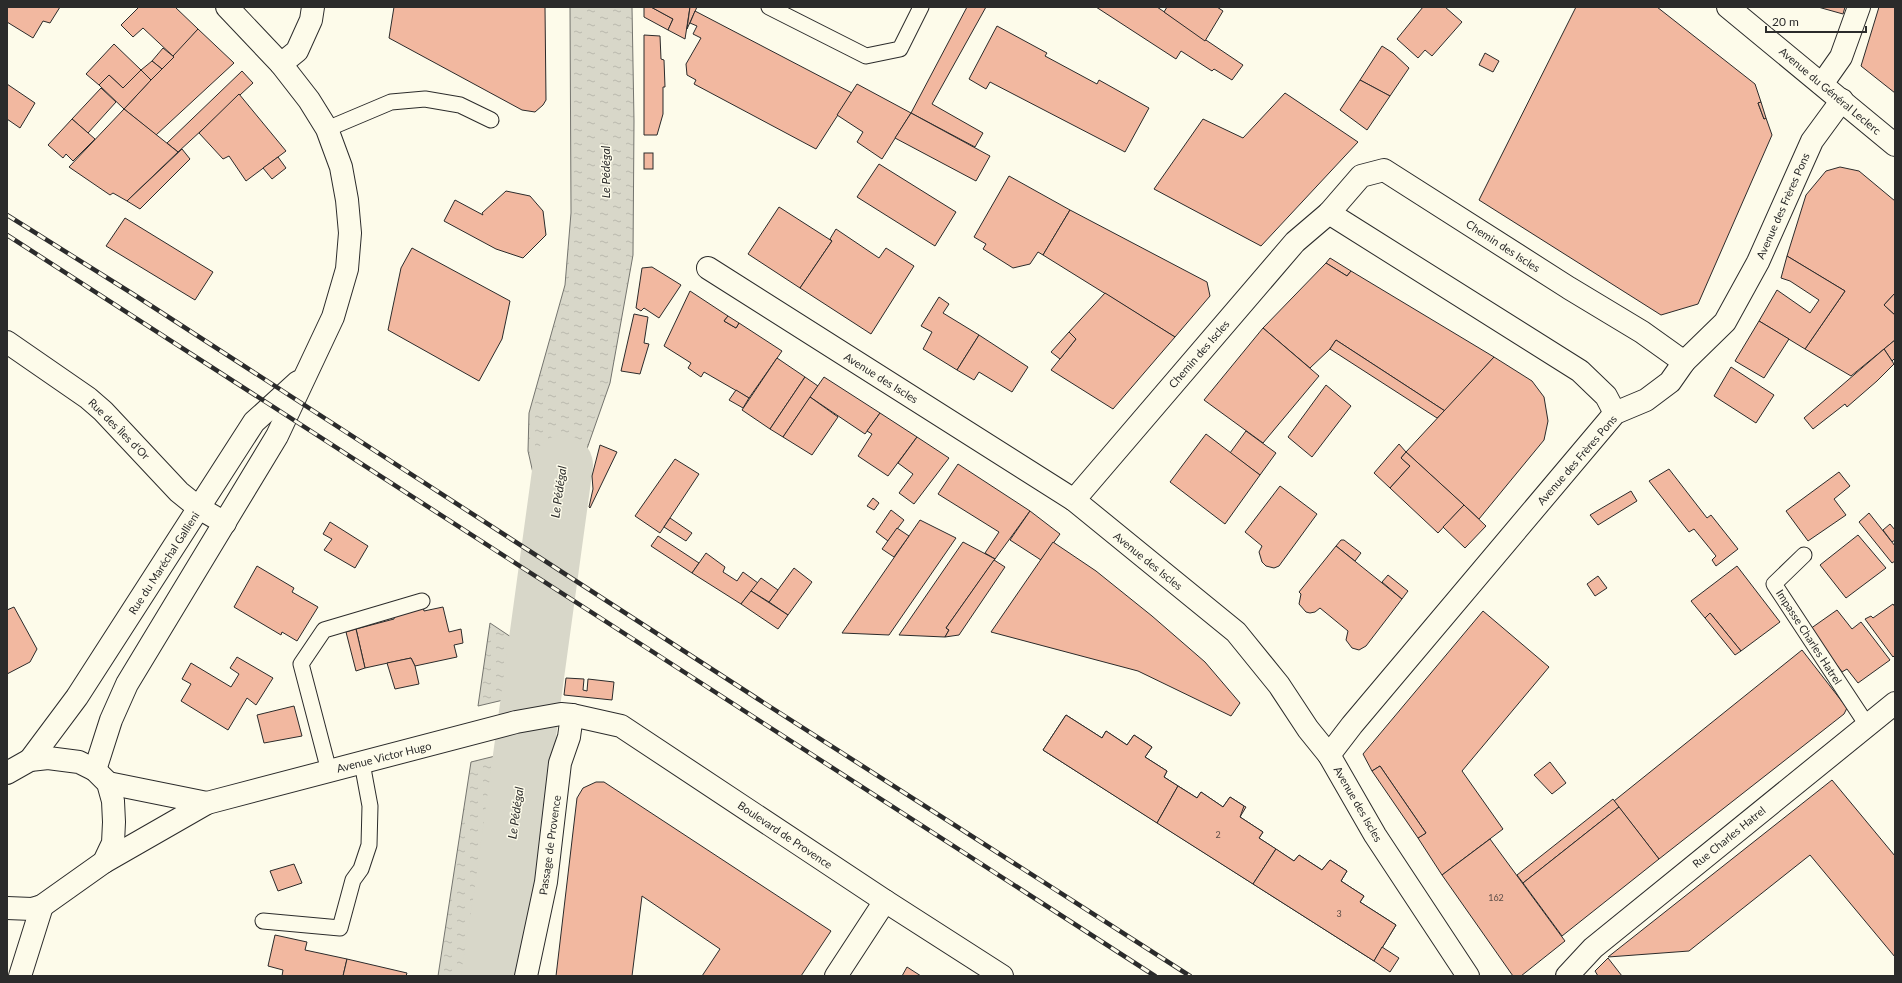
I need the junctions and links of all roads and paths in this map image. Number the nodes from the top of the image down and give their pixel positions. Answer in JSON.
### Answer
{"nodes":[{"id":1,"x":227,"y":7,"type":"edge"},
{"id":2,"x":313,"y":7,"type":"edge"},
{"id":3,"x":769,"y":7,"type":"edge"},
{"id":4,"x":921,"y":7,"type":"edge"},
{"id":5,"x":1728,"y":7,"type":"edge"},
{"id":6,"x":1860,"y":7,"type":"edge"},
{"id":7,"x":281,"y":64,"type":"junction"},
{"id":8,"x":1822,"y":84,"type":"junction"},
{"id":9,"x":1842,"y":100,"type":"junction"},
{"id":10,"x":491,"y":120,"type":"dead end"},
{"id":11,"x":327,"y":129,"type":"junction"},
{"id":12,"x":1895,"y":146,"type":"edge"},
{"id":13,"x":1329,"y":213,"type":"junction"},
{"id":14,"x":708,"y":268,"type":"dead end"},
{"id":15,"x":7,"y":342,"type":"edge"},
{"id":16,"x":1684,"y":362,"type":"junction"},
{"id":17,"x":306,"y":374,"type":"junction"},
{"id":18,"x":1615,"y":413,"type":"junction"},
{"id":19,"x":1074,"y":500,"type":"junction"},
{"id":20,"x":199,"y":508,"type":"junction"},
{"id":21,"x":225,"y":523,"type":"junction"},
{"id":22,"x":1804,"y":555,"type":"dead end"},
{"id":23,"x":422,"y":601,"type":"dead end"},
{"id":24,"x":1895,"y":703,"type":"edge"},
{"id":25,"x":566,"y":714,"type":"junction"},
{"id":26,"x":1867,"y":725,"type":"junction"},
{"id":27,"x":1329,"y":755,"type":"junction"},
{"id":28,"x":30,"y":760,"type":"junction"},
{"id":29,"x":362,"y":763,"type":"junction"},
{"id":30,"x":329,"y":771,"type":"junction"},
{"id":31,"x":7,"y":773,"type":"edge"},
{"id":32,"x":102,"y":776,"type":"junction"},
{"id":33,"x":207,"y":803,"type":"junction"},
{"id":34,"x":104,"y":862,"type":"junction"},
{"id":35,"x":885,"y":901,"type":"junction"},
{"id":36,"x":42,"y":906,"type":"junction"},
{"id":37,"x":7,"y":908,"type":"edge"},
{"id":38,"x":263,"y":921,"type":"dead end"},
{"id":39,"x":7,"y":973,"type":"edge"},
{"id":40,"x":7,"y":976,"type":"edge"},
{"id":41,"x":20,"y":976,"type":"edge"},
{"id":42,"x":526,"y":976,"type":"edge"},
{"id":43,"x":836,"y":976,"type":"edge"},
{"id":44,"x":1002,"y":976,"type":"edge"},
{"id":45,"x":1468,"y":976,"type":"edge"},
{"id":46,"x":1567,"y":976,"type":"edge"}],
"edges":[{"from":1,"to":7,"type":"street","name":"Rue du Maréchal Gallieni"},
{"from":2,"to":7,"type":"street"},
{"from":3,"to":4,"type":"lane"},
{"from":5,"to":8,"type":"street","name":"Avenue du Général Leclerc"},
{"from":6,"to":8,"type":"street"},
{"from":7,"to":11,"type":"street","name":"Rue du Maréchal Gallieni"},
{"from":8,"to":9,"type":"street","name":"Avenue du Général Leclerc"},
{"from":9,"to":12,"type":"street","name":"Avenue du Général Leclerc"},
{"from":9,"to":16,"type":"street","name":"Avenue des Frères Pons"},
{"from":10,"to":11,"type":"lane"},
{"from":11,"to":17,"type":"street","name":"Rue du Maréchal Gallieni"},
{"from":13,"to":16,"type":"street","name":"Chemin des Iscles"},
{"from":13,"to":18,"type":"street"},
{"from":13,"to":19,"type":"street","name":"Chemin des Iscles"},
{"from":14,"to":19,"type":"street","name":"Avenue des Iscles"},
{"from":15,"to":20,"type":"street","name":"Rue des Îles d'Or"},
{"from":16,"to":18,"type":"street","name":"Avenue des Frères Pons"},
{"from":17,"to":20,"type":"street","name":"Rue du Maréchal Gallieni"},
{"from":17,"to":21,"type":"street","name":"Rue du Maréchal Gallieni"},
{"from":18,"to":27,"type":"street","name":"Avenue des Frères Pons"},
{"from":19,"to":27,"type":"street","name":"Avenue des Iscles"},
{"from":20,"to":21,"type":"street","name":"Rue des Îles d'Or"},
{"from":20,"to":28,"type":"street","name":"Rue du Maréchal Gallieni"},
{"from":21,"to":32,"type":"street","name":"Rue du Maréchal Gallieni"},
{"from":22,"to":26,"type":"lane","name":"Impasse Charles Hatrel"},
{"from":23,"to":30,"type":"lane"},
{"from":24,"to":26,"type":"street","name":"Rue Charles Hatrel"},
{"from":25,"to":29,"type":"street","name":"Avenue Victor Hugo"},
{"from":25,"to":35,"type":"street","name":"Boulevard de Provence"},
{"from":25,"to":42,"type":"street","name":"Passage de Provence"},
{"from":26,"to":46,"type":"street","name":"Rue Charles Hatrel"},
{"from":27,"to":45,"type":"street","name":"Avenue des Iscles"},
{"from":28,"to":31,"type":"street"},
{"from":28,"to":32,"type":"street","name":"Avenue Victor Hugo"},
{"from":29,"to":30,"type":"street","name":"Avenue Victor Hugo"},
{"from":29,"to":38,"type":"lane"},
{"from":30,"to":33,"type":"street","name":"Avenue Victor Hugo"},
{"from":32,"to":33,"type":"street","name":"Avenue Victor Hugo"},
{"from":32,"to":34,"type":"street"},
{"from":33,"to":34,"type":"street","name":"Avenue Victor Hugo"},
{"from":34,"to":36,"type":"street","name":"Avenue Victor Hugo"},
{"from":35,"to":43,"type":"street"},
{"from":35,"to":44,"type":"street","name":"Boulevard de Provence"},
{"from":36,"to":37,"type":"street"},
{"from":36,"to":41,"type":"street"},
{"from":39,"to":40,"type":"street"}]}
